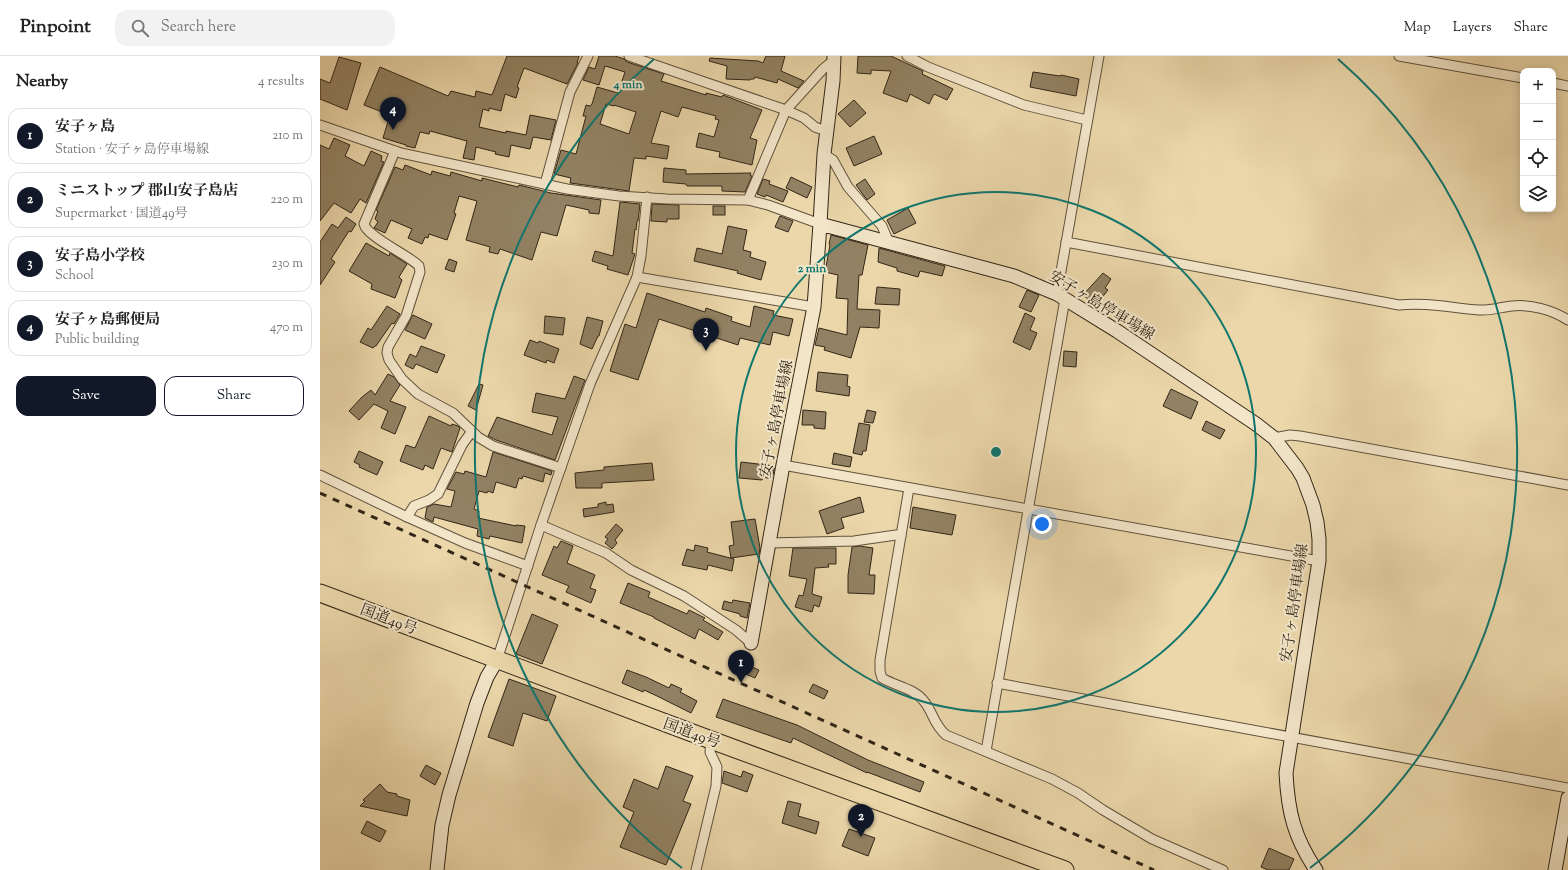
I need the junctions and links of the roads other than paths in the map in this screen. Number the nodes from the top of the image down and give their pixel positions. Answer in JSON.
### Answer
{"nodes":[{"id":1,"x":588,"y":56,"type":"edge"},
{"id":2,"x":629,"y":56,"type":"edge"},
{"id":3,"x":907,"y":56,"type":"edge"},
{"id":4,"x":1099,"y":56,"type":"edge"},
{"id":5,"x":1399,"y":56,"type":"edge"},
{"id":6,"x":834,"y":58,"type":"edge"},
{"id":7,"x":1520,"y":77,"type":"edge"},
{"id":8,"x":1556,"y":84,"type":"edge"},
{"id":9,"x":1568,"y":86,"type":"edge"},
{"id":10,"x":786,"y":110,"type":"junction"},
{"id":11,"x":1087,"y":120,"type":"junction"},
{"id":12,"x":320,"y":125,"type":"edge"},
{"id":13,"x":826,"y":131,"type":"junction"},
{"id":14,"x":394,"y":151,"type":"junction"},
{"id":15,"x":824,"y":154,"type":"junction"},
{"id":16,"x":544,"y":184,"type":"junction"},
{"id":17,"x":647,"y":198,"type":"junction"},
{"id":18,"x":748,"y":200,"type":"junction"},
{"id":19,"x":820,"y":224,"type":"junction"},
{"id":20,"x":1066,"y":242,"type":"junction"},
{"id":21,"x":889,"y":243,"type":"junction"},
{"id":22,"x":637,"y":277,"type":"junction"},
{"id":23,"x":1061,"y":296,"type":"junction"},
{"id":24,"x":814,"y":307,"type":"junction"},
{"id":25,"x":1568,"y":320,"type":"edge"},
{"id":26,"x":472,"y":431,"type":"junction"},
{"id":27,"x":1274,"y":438,"type":"junction"},
{"id":28,"x":783,"y":465,"type":"junction"},
{"id":29,"x":561,"y":468,"type":"junction"},
{"id":30,"x":320,"y":475,"type":"edge"},
{"id":31,"x":1568,"y":485,"type":"edge"},
{"id":32,"x":909,"y":488,"type":"junction"},
{"id":33,"x":1028,"y":508,"type":"junction"},
{"id":34,"x":407,"y":517,"type":"junction"},
{"id":35,"x":541,"y":525,"type":"junction"},
{"id":36,"x":901,"y":536,"type":"junction"},
{"id":37,"x":769,"y":543,"type":"junction"},
{"id":38,"x":1319,"y":561,"type":"junction"},
{"id":39,"x":528,"y":566,"type":"junction"},
{"id":40,"x":320,"y":593,"type":"edge"},
{"id":41,"x":751,"y":643,"type":"joint"},
{"id":42,"x":497,"y":660,"type":"junction"},
{"id":43,"x":997,"y":683,"type":"junction"},
{"id":44,"x":1291,"y":736,"type":"junction"},
{"id":45,"x":711,"y":740,"type":"junction"},
{"id":46,"x":986,"y":751,"type":"junction"},
{"id":47,"x":1568,"y":788,"type":"edge"},
{"id":48,"x":1568,"y":798,"type":"edge"},
{"id":49,"x":437,"y":870,"type":"edge"},
{"id":50,"x":696,"y":870,"type":"edge"},
{"id":51,"x":1065,"y":870,"type":"edge"},
{"id":52,"x":1223,"y":870,"type":"edge"},
{"id":53,"x":1316,"y":870,"type":"edge"},
{"id":54,"x":1554,"y":870,"type":"edge"}],
"edges":[{"from":1,"to":16,"type":"street"},
{"from":2,"to":10,"type":"street"},
{"from":3,"to":11,"type":"street"},
{"from":4,"to":11,"type":"street"},
{"from":5,"to":7,"type":"street"},
{"from":6,"to":10,"type":"street"},
{"from":6,"to":13,"type":"main road"},
{"from":8,"to":9,"type":"street"},
{"from":10,"to":13,"type":"street"},
{"from":10,"to":18,"type":"street"},
{"from":11,"to":20,"type":"street"},
{"from":12,"to":14,"type":"street"},
{"from":13,"to":15,"type":"main road"},
{"from":14,"to":16,"type":"street"},
{"from":14,"to":26,"type":"street"},
{"from":15,"to":19,"type":"main road"},
{"from":15,"to":21,"type":"street"},
{"from":16,"to":17,"type":"street"},
{"from":17,"to":18,"type":"street"},
{"from":17,"to":22,"type":"street"},
{"from":18,"to":19,"type":"street"},
{"from":19,"to":21,"type":"main road","name":"安子ヶ島停車場線"},
{"from":19,"to":24,"type":"main road","name":"安子ヶ島停車場線"},
{"from":20,"to":23,"type":"street"},
{"from":20,"to":25,"type":"street"},
{"from":21,"to":23,"type":"main road","name":"安子ヶ島停車場線"},
{"from":22,"to":24,"type":"street"},
{"from":22,"to":29,"type":"street"},
{"from":23,"to":27,"type":"main road","name":"安子ヶ島停車場線"},
{"from":23,"to":33,"type":"street"},
{"from":24,"to":28,"type":"main road","name":"安子ヶ島停車場線"},
{"from":26,"to":29,"type":"street"},
{"from":26,"to":34,"type":"street"},
{"from":27,"to":31,"type":"street"},
{"from":27,"to":38,"type":"main road","name":"安子ヶ島停車場線"},
{"from":28,"to":32,"type":"street"},
{"from":28,"to":37,"type":"main road","name":"安子ヶ島停車場線"},
{"from":29,"to":35,"type":"street"},
{"from":30,"to":34,"type":"street"},
{"from":32,"to":33,"type":"street"},
{"from":32,"to":36,"type":"street"},
{"from":33,"to":38,"type":"street"},
{"from":33,"to":43,"type":"street"},
{"from":34,"to":39,"type":"street"},
{"from":35,"to":39,"type":"street"},
{"from":35,"to":41,"type":"street"},
{"from":36,"to":37,"type":"street"},
{"from":36,"to":46,"type":"street"},
{"from":37,"to":41,"type":"main road","name":"安子ヶ島停車場線"},
{"from":38,"to":44,"type":"main road","name":"安子ヶ島停車場線"},
{"from":39,"to":42,"type":"street"},
{"from":40,"to":42,"type":"highway","name":"国道49号"},
{"from":42,"to":45,"type":"highway","name":"国道49号"},
{"from":42,"to":49,"type":"main road"},
{"from":43,"to":44,"type":"street"},
{"from":43,"to":46,"type":"street"},
{"from":44,"to":47,"type":"street"},
{"from":44,"to":53,"type":"main road","name":"安子ヶ島停車場線"},
{"from":45,"to":50,"type":"street"},
{"from":45,"to":51,"type":"highway","name":"国道49号"},
{"from":46,"to":52,"type":"street"},
{"from":48,"to":54,"type":"main road"}]}
